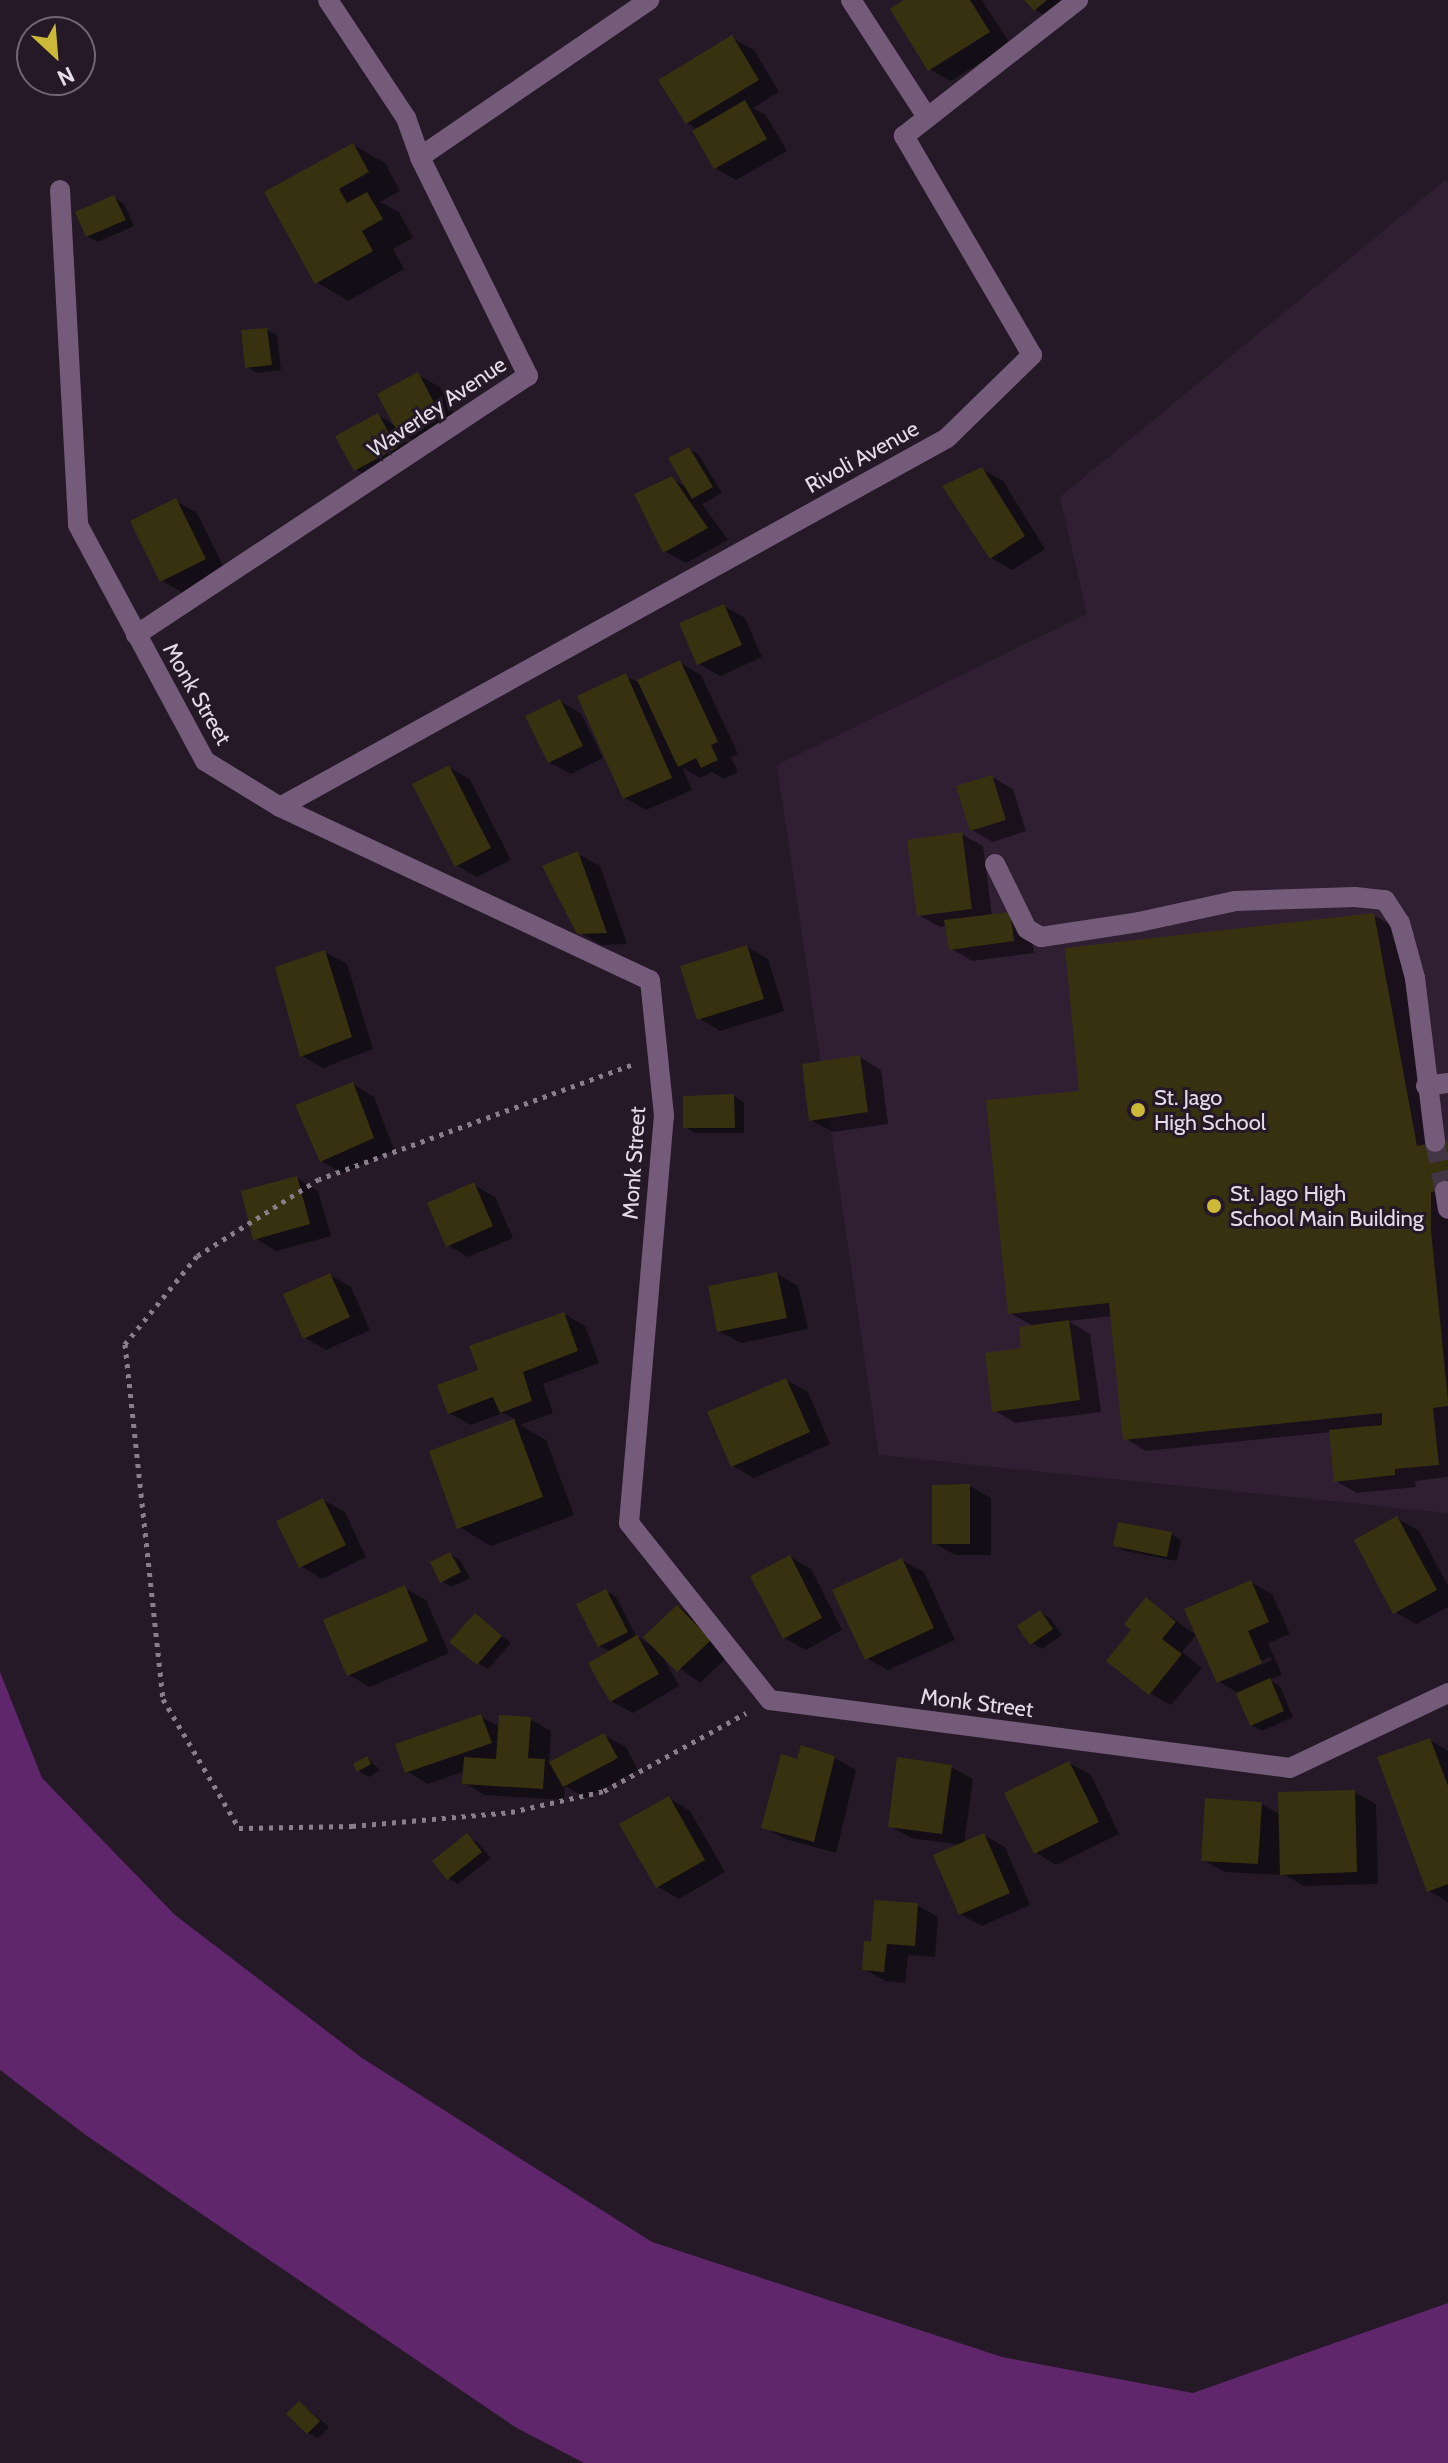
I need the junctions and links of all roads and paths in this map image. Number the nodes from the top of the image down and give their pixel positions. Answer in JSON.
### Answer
{"nodes":[{"id":1,"x":328,"y":0,"type":"edge"},
{"id":2,"x":649,"y":0,"type":"edge"},
{"id":3,"x":851,"y":0,"type":"edge"},
{"id":4,"x":1078,"y":0,"type":"edge"},
{"id":5,"x":927,"y":117,"type":"junction"},
{"id":6,"x":420,"y":157,"type":"junction"},
{"id":7,"x":60,"y":190,"type":"dead end"},
{"id":8,"x":136,"y":635,"type":"junction"},
{"id":9,"x":280,"y":807,"type":"junction"},
{"id":10,"x":995,"y":864,"type":"dead end"},
{"id":11,"x":658,"y":1055,"type":"junction"},
{"id":12,"x":1448,"y":1083,"type":"edge"},
{"id":13,"x":1426,"y":1086,"type":"junction"},
{"id":14,"x":1435,"y":1142,"type":"tunnel mouth"},
{"id":15,"x":1448,"y":1693,"type":"edge"},
{"id":16,"x":770,"y":1700,"type":"junction"}],
"edges":[{"from":1,"to":6,"type":"street","name":"Waverley Avenue"},
{"from":2,"to":6,"type":"street"},
{"from":3,"to":5,"type":"street"},
{"from":4,"to":5,"type":"street","name":"Rivoli Avenue"},
{"from":5,"to":9,"type":"street","name":"Rivoli Avenue"},
{"from":6,"to":8,"type":"street","name":"Waverley Avenue"},
{"from":7,"to":8,"type":"street","name":"Monk Street"},
{"from":8,"to":9,"type":"street","name":"Monk Street"},
{"from":9,"to":11,"type":"street","name":"Monk Street"},
{"from":10,"to":13,"type":"street"},
{"from":11,"to":16,"type":"street","name":"Monk Street"},
{"from":11,"to":16,"type":"path"},
{"from":12,"to":13,"type":"street"},
{"from":13,"to":14,"type":"street"},
{"from":15,"to":16,"type":"street","name":"Monk Street"}]}
